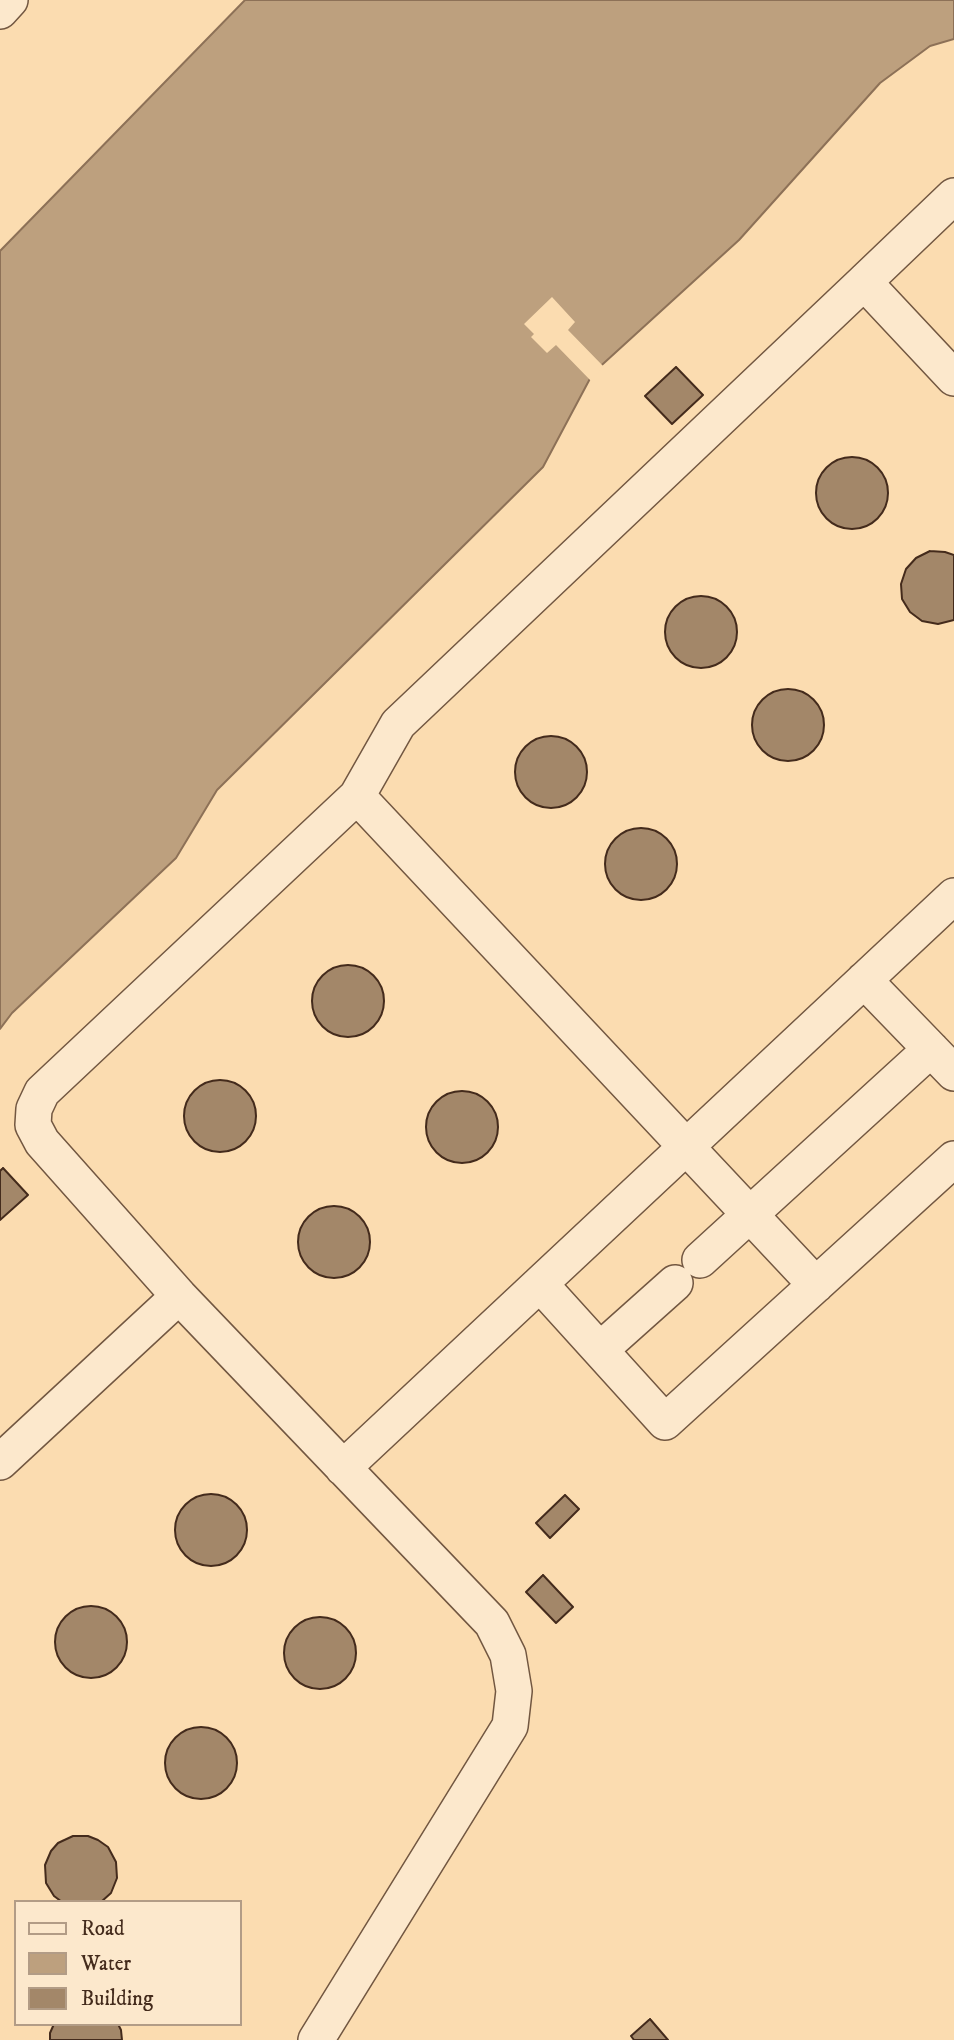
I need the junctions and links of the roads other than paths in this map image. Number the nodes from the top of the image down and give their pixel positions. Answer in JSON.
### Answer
{"nodes":[{"id":1,"x":10,"y":0,"type":"edge"},
{"id":2,"x":0,"y":11,"type":"edge"},
{"id":3,"x":954,"y":196,"type":"edge"},
{"id":4,"x":864,"y":282,"type":"junction"},
{"id":5,"x":954,"y":379,"type":"edge"},
{"id":6,"x":357,"y":796,"type":"junction"},
{"id":7,"x":954,"y":896,"type":"edge"},
{"id":8,"x":864,"y":980,"type":"junction"},
{"id":9,"x":942,"y":1061,"type":"edge"},
{"id":10,"x":687,"y":1146,"type":"junction"},
{"id":11,"x":954,"y":1159,"type":"edge"},
{"id":12,"x":750,"y":1215,"type":"junction"},
{"id":13,"x":540,"y":1284,"type":"junction"},
{"id":14,"x":816,"y":1285,"type":"junction"},
{"id":15,"x":179,"y":1296,"type":"junction"},
{"id":16,"x":600,"y":1350,"type":"junction"},
{"id":17,"x":0,"y":1462,"type":"edge"},
{"id":18,"x":343,"y":1468,"type":"junction"},
{"id":19,"x":317,"y":2040,"type":"edge"}],
"edges":[{"from":1,"to":2,"type":"street"},
{"from":3,"to":4,"type":"street"},
{"from":4,"to":5,"type":"street"},
{"from":4,"to":6,"type":"street"},
{"from":6,"to":10,"type":"street"},
{"from":6,"to":15,"type":"street"},
{"from":7,"to":8,"type":"street"},
{"from":8,"to":9,"type":"street"},
{"from":8,"to":10,"type":"street"},
{"from":9,"to":12,"type":"street"},
{"from":10,"to":12,"type":"street"},
{"from":10,"to":13,"type":"street"},
{"from":11,"to":14,"type":"street"},
{"from":12,"to":14,"type":"street"},
{"from":12,"to":16,"type":"street"},
{"from":13,"to":16,"type":"street"},
{"from":13,"to":18,"type":"street"},
{"from":14,"to":16,"type":"street"},
{"from":15,"to":17,"type":"street"},
{"from":15,"to":18,"type":"street"},
{"from":18,"to":19,"type":"street"}]}
